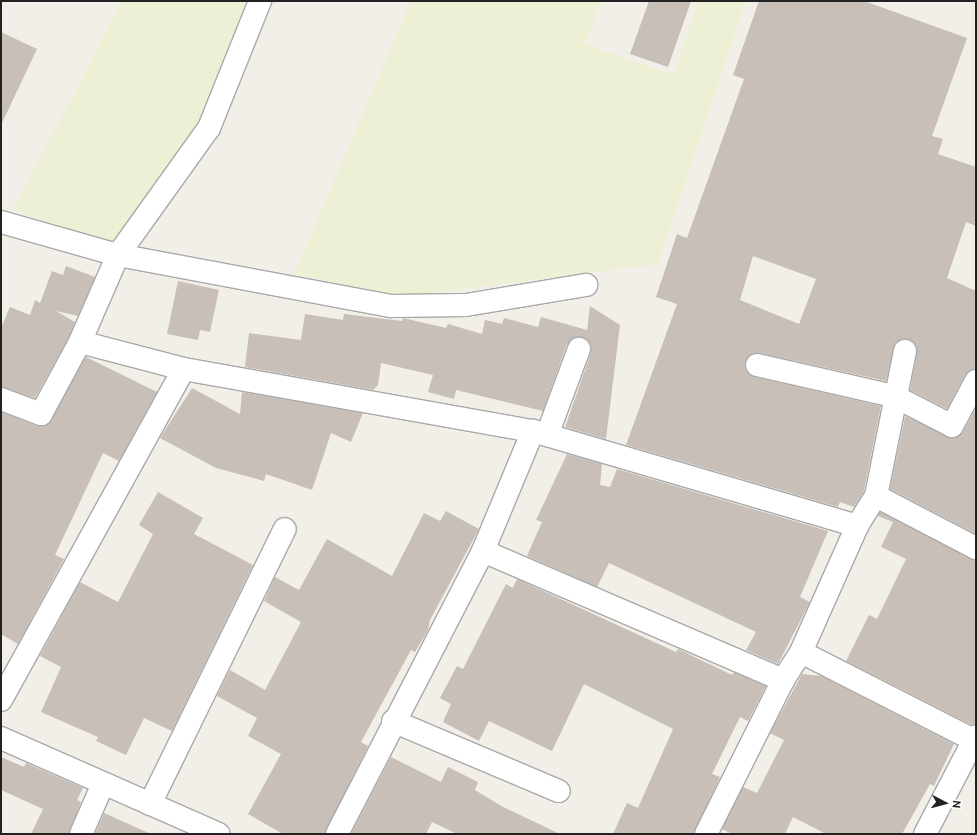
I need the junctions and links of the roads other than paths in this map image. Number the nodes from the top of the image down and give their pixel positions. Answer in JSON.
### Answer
{"nodes":[{"id":1,"x":260,"y":1,"type":"edge"},
{"id":2,"x":1,"y":222,"type":"edge"},
{"id":3,"x":118,"y":255,"type":"junction"},
{"id":4,"x":586,"y":285,"type":"dead end"},
{"id":5,"x":80,"y":342,"type":"junction"},
{"id":6,"x":579,"y":349,"type":"dead end"},
{"id":7,"x":906,"y":351,"type":"dead end"},
{"id":8,"x":757,"y":365,"type":"dead end"},
{"id":9,"x":184,"y":369,"type":"junction"},
{"id":10,"x":976,"y":381,"type":"edge"},
{"id":11,"x":894,"y":396,"type":"junction"},
{"id":12,"x":1,"y":399,"type":"edge"},
{"id":13,"x":540,"y":433,"type":"junction"},
{"id":14,"x":876,"y":496,"type":"junction"},
{"id":15,"x":857,"y":526,"type":"junction"},
{"id":16,"x":285,"y":529,"type":"dead end"},
{"id":17,"x":976,"y":548,"type":"edge"},
{"id":18,"x":484,"y":551,"type":"junction"},
{"id":19,"x":801,"y":652,"type":"junction"},
{"id":20,"x":783,"y":680,"type":"junction"},
{"id":21,"x":1,"y":700,"type":"edge"},
{"id":22,"x":393,"y":721,"type":"junction"},
{"id":23,"x":1,"y":738,"type":"edge"},
{"id":24,"x":975,"y":739,"type":"edge"},
{"id":25,"x":103,"y":784,"type":"junction"},
{"id":26,"x":558,"y":791,"type":"dead end"},
{"id":27,"x":150,"y":804,"type":"junction"},
{"id":28,"x":81,"y":834,"type":"edge"},
{"id":29,"x":219,"y":834,"type":"edge"},
{"id":30,"x":336,"y":834,"type":"edge"},
{"id":31,"x":706,"y":834,"type":"edge"},
{"id":32,"x":925,"y":834,"type":"edge"}],
"edges":[{"from":1,"to":3,"type":"street"},
{"from":2,"to":3,"type":"street"},
{"from":3,"to":4,"type":"street"},
{"from":3,"to":5,"type":"street"},
{"from":5,"to":9,"type":"street"},
{"from":5,"to":12,"type":"street"},
{"from":6,"to":13,"type":"street"},
{"from":7,"to":11,"type":"street"},
{"from":8,"to":11,"type":"street"},
{"from":9,"to":13,"type":"street"},
{"from":9,"to":21,"type":"street"},
{"from":10,"to":11,"type":"street"},
{"from":11,"to":14,"type":"street"},
{"from":13,"to":15,"type":"street"},
{"from":13,"to":18,"type":"street"},
{"from":14,"to":15,"type":"street"},
{"from":14,"to":17,"type":"street"},
{"from":15,"to":19,"type":"street"},
{"from":16,"to":27,"type":"street"},
{"from":18,"to":20,"type":"street"},
{"from":18,"to":22,"type":"street"},
{"from":19,"to":20,"type":"street"},
{"from":19,"to":24,"type":"street"},
{"from":20,"to":31,"type":"street"},
{"from":22,"to":26,"type":"street"},
{"from":22,"to":30,"type":"street"},
{"from":23,"to":25,"type":"street"},
{"from":24,"to":32,"type":"street"},
{"from":25,"to":27,"type":"street"},
{"from":25,"to":28,"type":"street"},
{"from":27,"to":29,"type":"street"}]}
